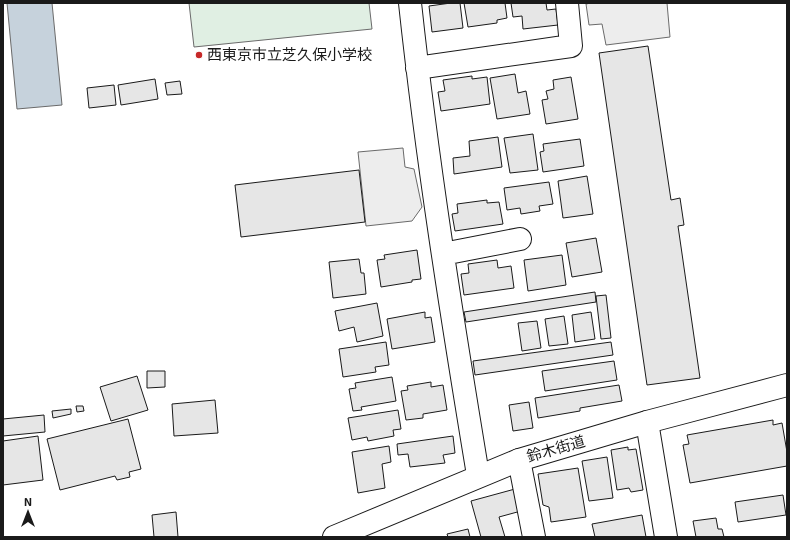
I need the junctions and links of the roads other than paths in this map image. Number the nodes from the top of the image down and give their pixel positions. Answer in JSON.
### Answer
{"nodes":[{"id":1,"x":410,"y":3,"type":"edge"},
{"id":2,"x":566,"y":3,"type":"edge"},
{"id":3,"x":417,"y":68,"type":"junction"},
{"id":4,"x":520,"y":239,"type":"dead end"},
{"id":5,"x":443,"y":254,"type":"junction"},
{"id":6,"x":787,"y":385,"type":"edge"},
{"id":7,"x":647,"y":422,"type":"junction"},
{"id":8,"x":519,"y":460,"type":"junction"},
{"id":9,"x":478,"y":475,"type":"junction"},
{"id":10,"x":334,"y":537,"type":"edge"},
{"id":11,"x":534,"y":537,"type":"edge"},
{"id":12,"x":666,"y":537,"type":"edge"}],
"edges":[{"from":1,"to":3,"type":"street"},
{"from":2,"to":3,"type":"street"},
{"from":3,"to":5,"type":"street"},
{"from":4,"to":5,"type":"street"},
{"from":5,"to":9,"type":"street"},
{"from":6,"to":7,"type":"street","name":"鈴木街道"},
{"from":7,"to":8,"type":"street","name":"鈴木街道"},
{"from":7,"to":12,"type":"street"},
{"from":8,"to":9,"type":"street","name":"鈴木街道"},
{"from":8,"to":11,"type":"street"},
{"from":9,"to":10,"type":"street","name":"鈴木街道"}]}
